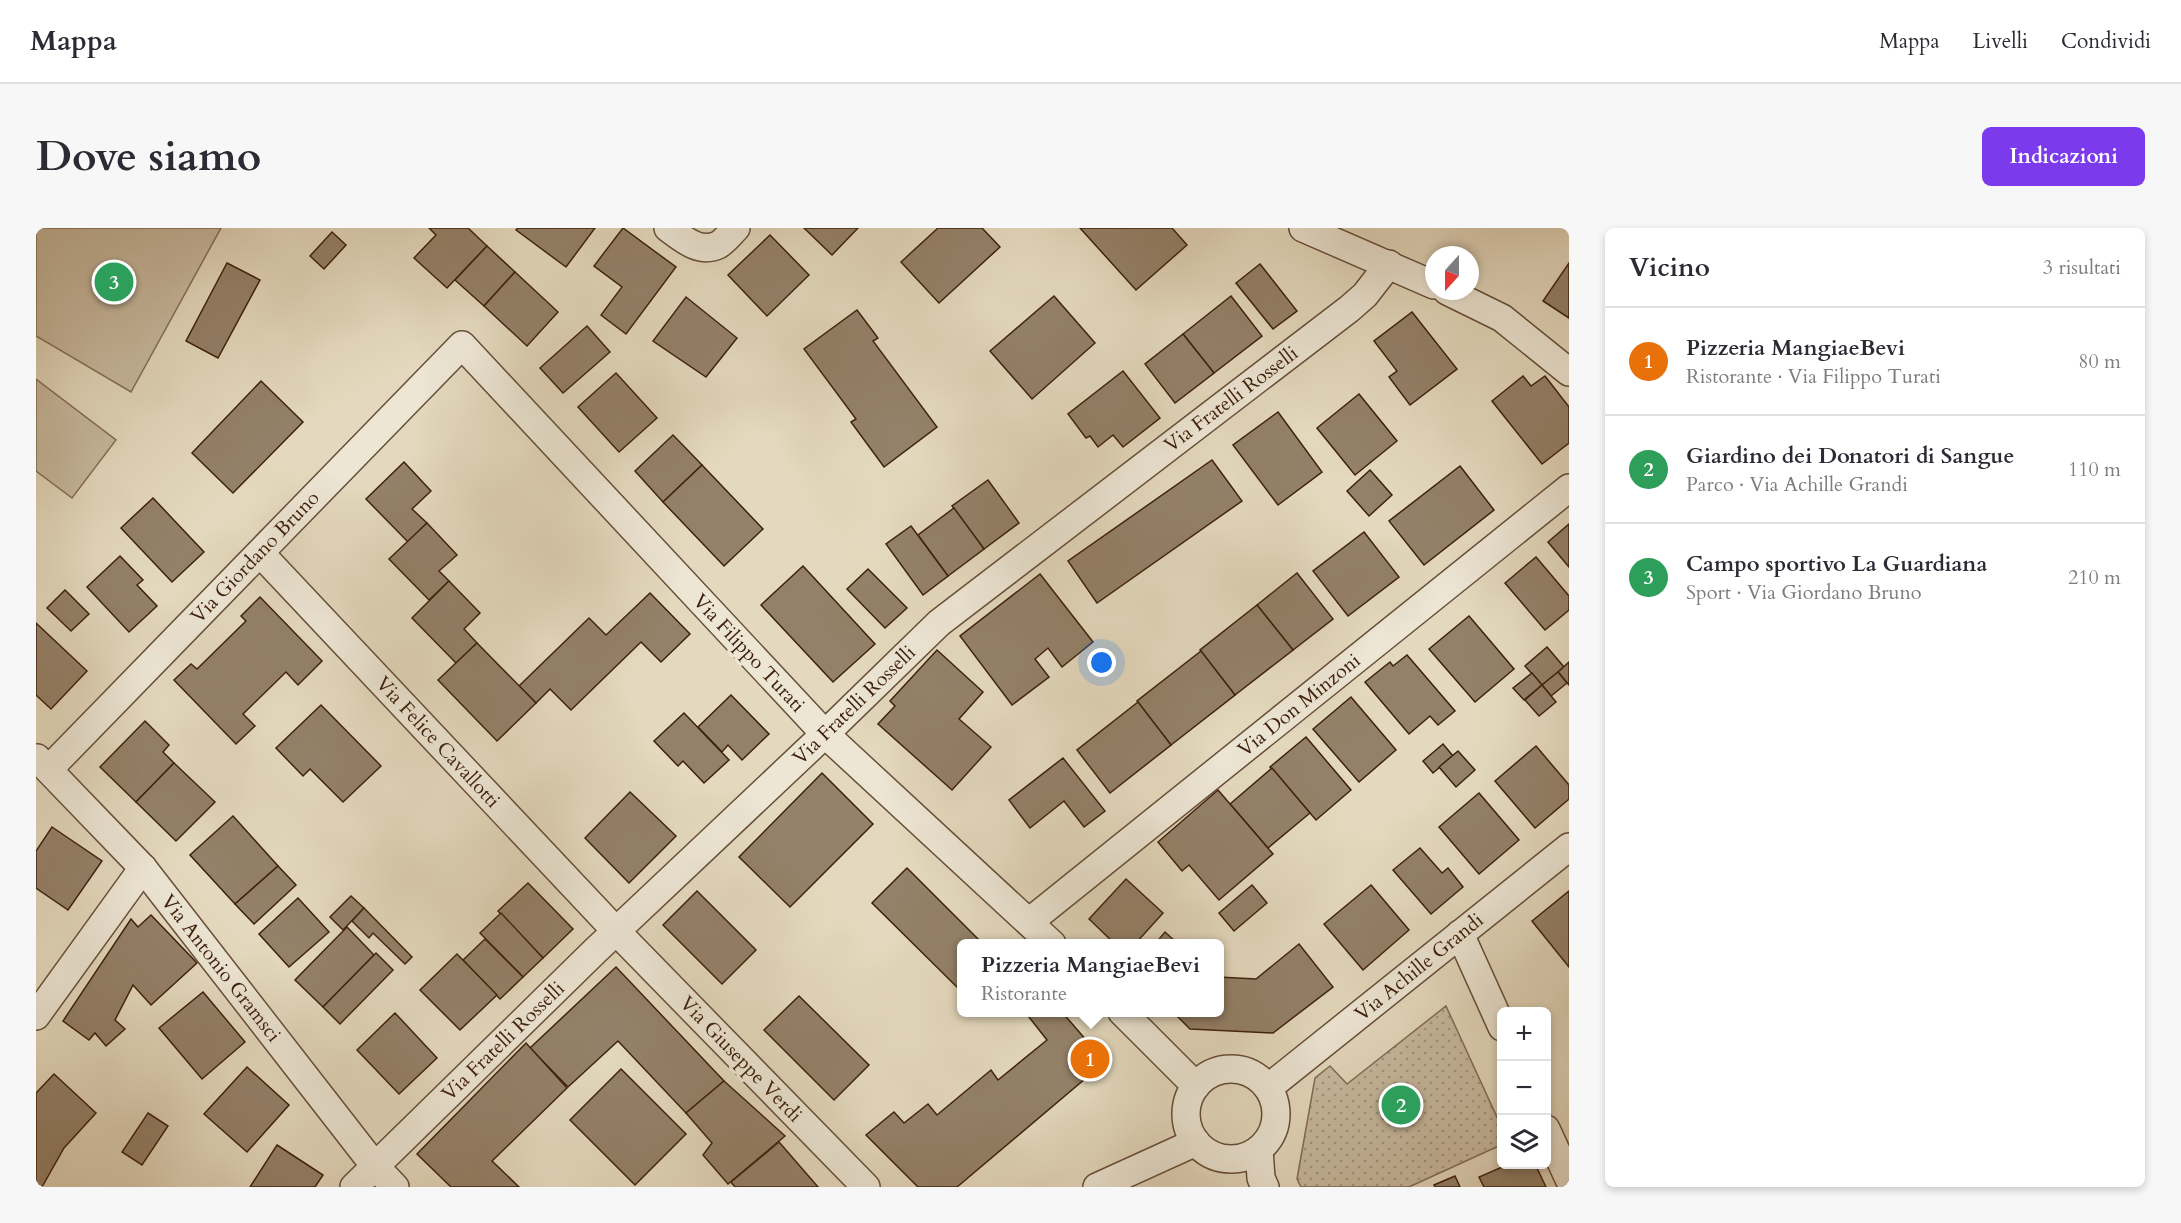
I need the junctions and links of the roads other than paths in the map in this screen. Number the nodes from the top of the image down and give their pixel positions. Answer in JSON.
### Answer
{"nodes":[{"id":1,"x":668,"y":228,"type":"edge"},
{"id":2,"x":736,"y":228,"type":"edge"},
{"id":3,"x":1303,"y":228,"type":"edge"},
{"id":4,"x":1389,"y":264,"type":"junction"},
{"id":5,"x":1425,"y":281,"type":"edge"},
{"id":6,"x":1465,"y":300,"type":"edge"},
{"id":7,"x":462,"y":345,"type":"joint"},
{"id":8,"x":1569,"y":372,"type":"edge"},
{"id":9,"x":1569,"y":488,"type":"edge"},
{"id":10,"x":260,"y":553,"type":"junction"},
{"id":11,"x":825,"y":734,"type":"junction"},
{"id":12,"x":42,"y":763,"type":"edge"},
{"id":13,"x":1569,"y":847,"type":"edge"},
{"id":14,"x":143,"y":868,"type":"junction"},
{"id":15,"x":1029,"y":922,"type":"junction"},
{"id":16,"x":616,"y":931,"type":"junction"},
{"id":17,"x":1460,"y":934,"type":"junction"},
{"id":18,"x":1047,"y":939,"type":"edge"},
{"id":19,"x":36,"y":1016,"type":"edge"},
{"id":20,"x":1497,"y":1016,"type":"edge"},
{"id":21,"x":1127,"y":1017,"type":"edge"},
{"id":22,"x":1196,"y":1086,"type":"junction"},
{"id":23,"x":1268,"y":1088,"type":"junction"},
{"id":24,"x":1551,"y":1140,"type":"edge"},
{"id":25,"x":1196,"y":1142,"type":"junction"},
{"id":26,"x":1259,"y":1150,"type":"junction"},
{"id":27,"x":374,"y":1165,"type":"junction"},
{"id":28,"x":1569,"y":1179,"type":"edge"},
{"id":29,"x":354,"y":1187,"type":"edge"},
{"id":30,"x":395,"y":1187,"type":"edge"},
{"id":31,"x":866,"y":1187,"type":"edge"},
{"id":32,"x":1097,"y":1187,"type":"edge"},
{"id":33,"x":1265,"y":1187,"type":"edge"}],
"edges":[{"from":1,"to":2,"type":"street"},
{"from":3,"to":4,"type":"street"},
{"from":4,"to":5,"type":"street"},
{"from":4,"to":11,"type":"street","name":"Via Fratelli Rosselli"},
{"from":6,"to":8,"type":"street"},
{"from":7,"to":10,"type":"street","name":"Via Giordano Bruno"},
{"from":7,"to":11,"type":"street","name":"Via Filippo Turati"},
{"from":9,"to":15,"type":"street","name":"Via Don Minzoni"},
{"from":10,"to":12,"type":"street","name":"Via Giordano Bruno"},
{"from":10,"to":16,"type":"street","name":"Via Felice Cavallotti"},
{"from":11,"to":15,"type":"street","name":"Via Filippo Turati"},
{"from":11,"to":16,"type":"street","name":"Via Fratelli Rosselli"},
{"from":12,"to":14,"type":"street","name":"Via Antonio Gramsci"},
{"from":13,"to":17,"type":"street","name":"Via Achille Grandi"},
{"from":14,"to":19,"type":"street"},
{"from":14,"to":27,"type":"street","name":"Via Antonio Gramsci"},
{"from":15,"to":18,"type":"street","name":"Via Filippo Turati"},
{"from":16,"to":27,"type":"street","name":"Via Fratelli Rosselli"},
{"from":16,"to":31,"type":"street","name":"Via Giuseppe Verdi"},
{"from":17,"to":20,"type":"street"},
{"from":17,"to":23,"type":"street","name":"Via Achille Grandi"},
{"from":21,"to":22,"type":"street"},
{"from":22,"to":23,"type":"street"},
{"from":22,"to":25,"type":"street"},
{"from":23,"to":26,"type":"street"},
{"from":24,"to":28,"type":"street"},
{"from":25,"to":26,"type":"street"},
{"from":25,"to":32,"type":"street"},
{"from":26,"to":33,"type":"street"},
{"from":27,"to":29,"type":"street","name":"Via Fratelli Rosselli"},
{"from":27,"to":30,"type":"street","name":"Via Antonio Gramsci"}]}
